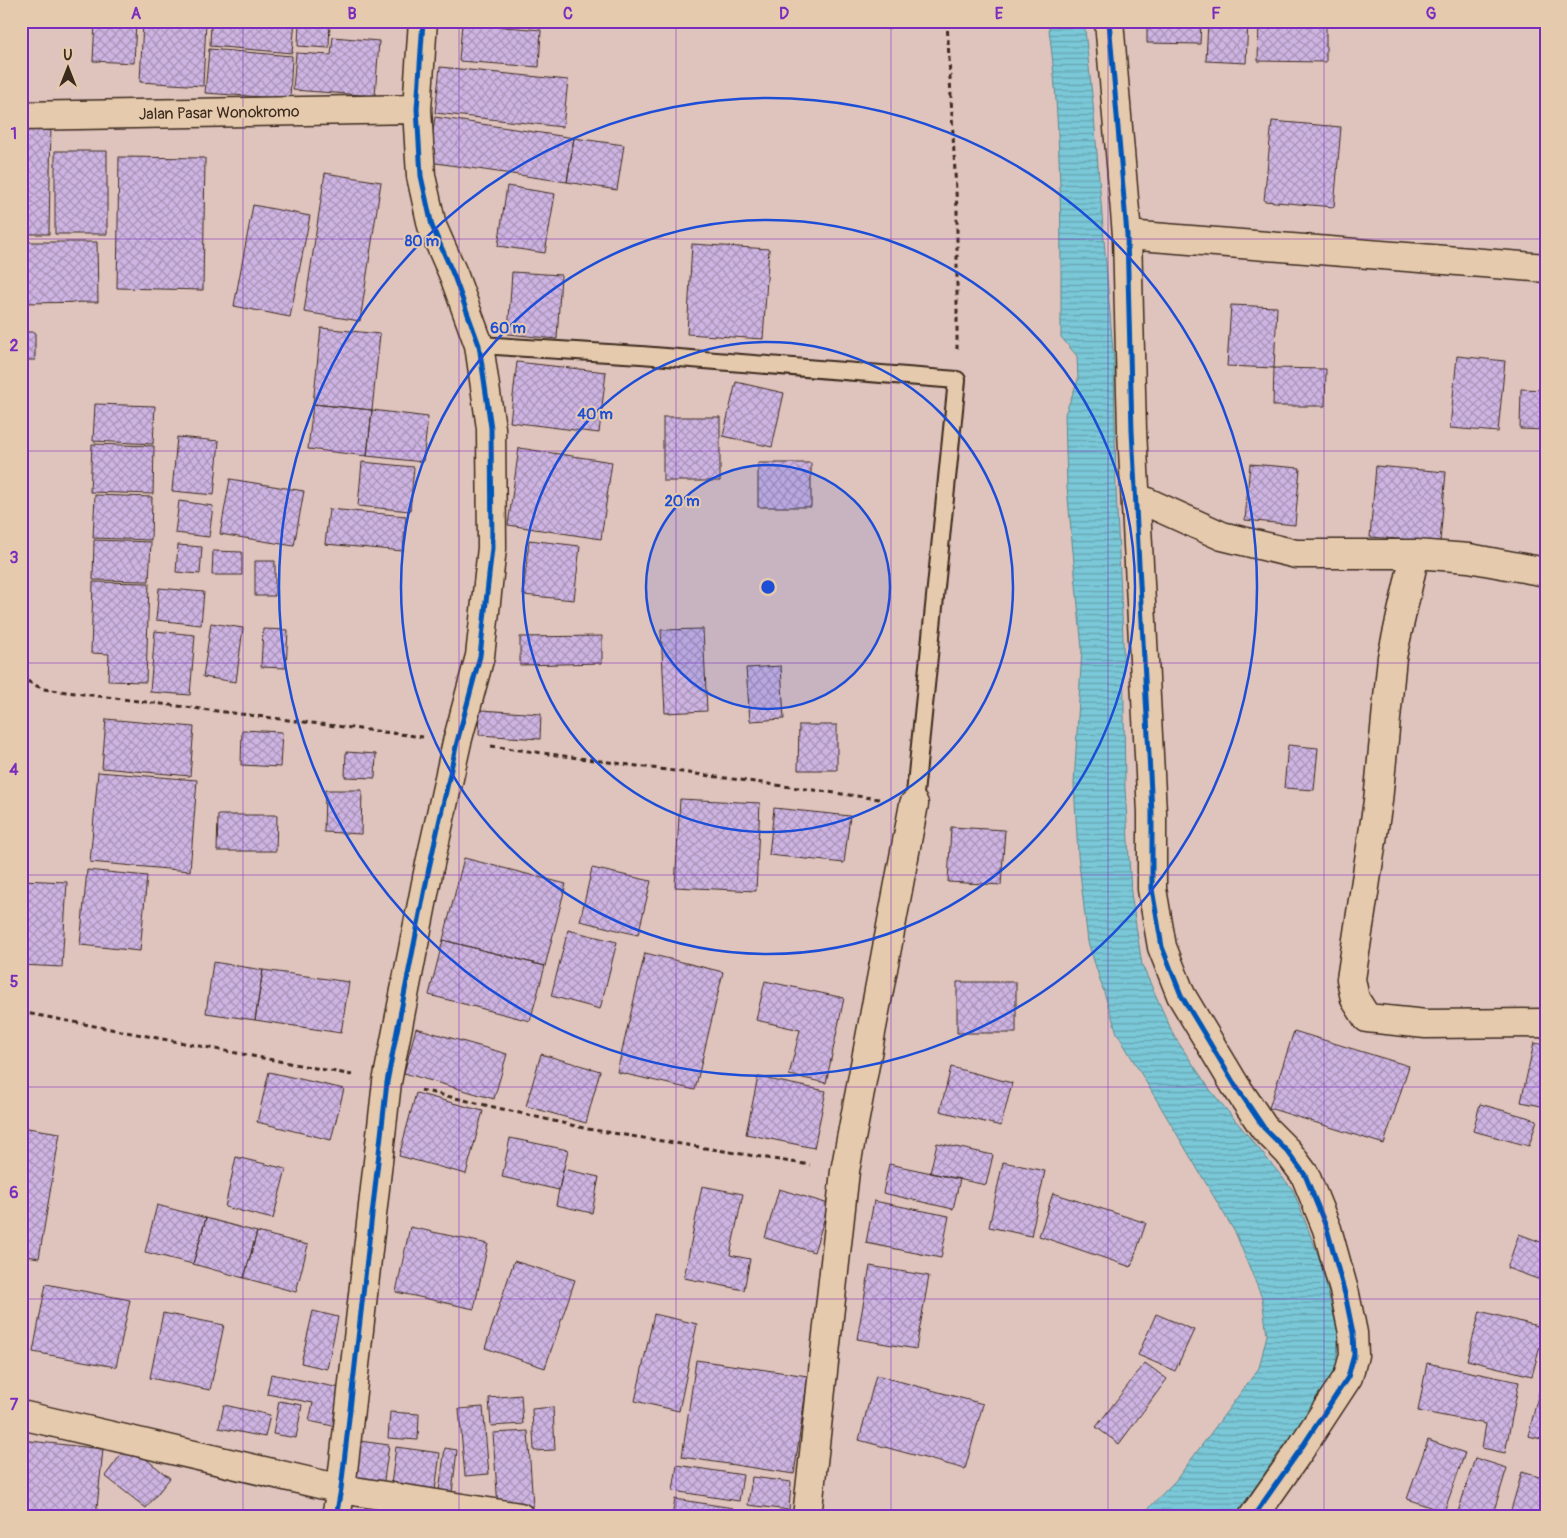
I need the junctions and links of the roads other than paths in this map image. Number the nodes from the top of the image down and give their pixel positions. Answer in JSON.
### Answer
{"nodes":[{"id":1,"x":423,"y":21,"type":"edge"},
{"id":2,"x":1109,"y":21,"type":"edge"},
{"id":3,"x":417,"y":108,"type":"junction"},
{"id":4,"x":21,"y":116,"type":"edge"},
{"id":5,"x":1127,"y":235,"type":"junction"},
{"id":6,"x":1546,"y":268,"type":"edge"},
{"id":7,"x":478,"y":345,"type":"junction"},
{"id":8,"x":1136,"y":497,"type":"junction"},
{"id":9,"x":1415,"y":554,"type":"junction"},
{"id":10,"x":1546,"y":572,"type":"edge"},
{"id":11,"x":914,"y":804,"type":"joint"},
{"id":12,"x":1546,"y":1023,"type":"edge"},
{"id":13,"x":21,"y":1415,"type":"edge"},
{"id":14,"x":341,"y":1489,"type":"junction"},
{"id":15,"x":336,"y":1517,"type":"edge"},
{"id":16,"x":520,"y":1517,"type":"edge"},
{"id":17,"x":807,"y":1517,"type":"edge"},
{"id":18,"x":1253,"y":1517,"type":"edge"}],
"edges":[{"from":1,"to":3,"type":"street"},
{"from":2,"to":5,"type":"street"},
{"from":3,"to":4,"type":"street","name":"Jalan Pasar Wonokromo"},
{"from":3,"to":7,"type":"street"},
{"from":5,"to":6,"type":"street"},
{"from":5,"to":8,"type":"street"},
{"from":7,"to":11,"type":"lane"},
{"from":7,"to":14,"type":"street"},
{"from":8,"to":9,"type":"street"},
{"from":8,"to":18,"type":"street"},
{"from":9,"to":10,"type":"street"},
{"from":9,"to":12,"type":"street"},
{"from":11,"to":17,"type":"street"},
{"from":13,"to":14,"type":"street"},
{"from":14,"to":15,"type":"street"},
{"from":14,"to":16,"type":"street"}]}
